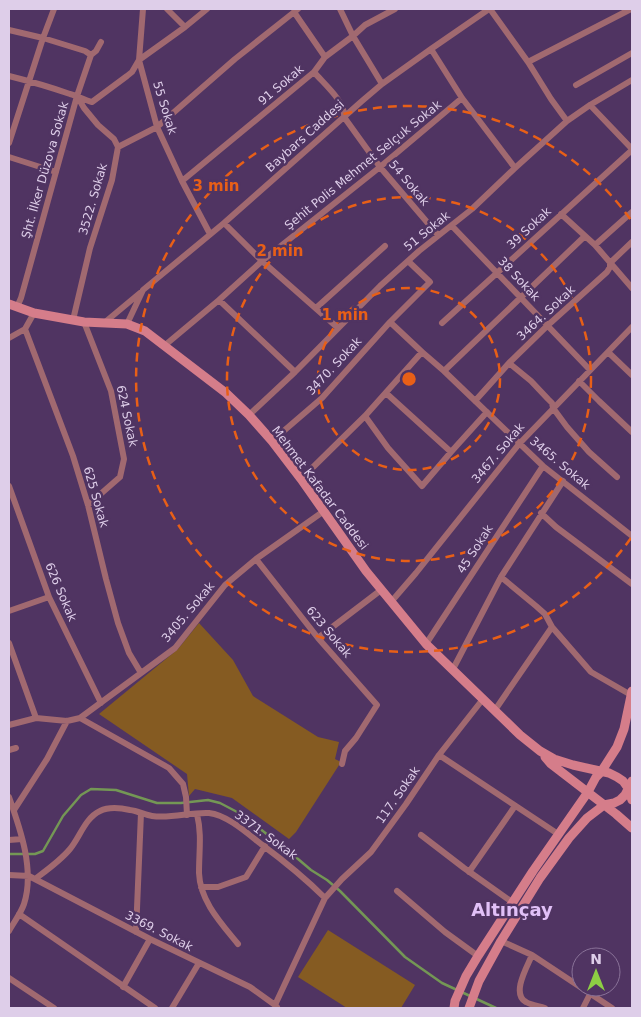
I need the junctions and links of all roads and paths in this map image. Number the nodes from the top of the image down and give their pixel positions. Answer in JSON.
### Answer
{"nodes":[{"id":1,"x":54,"y":9,"type":"edge"},
{"id":2,"x":143,"y":9,"type":"edge"},
{"id":3,"x":167,"y":9,"type":"edge"},
{"id":4,"x":207,"y":9,"type":"edge"},
{"id":5,"x":340,"y":9,"type":"edge"},
{"id":6,"x":395,"y":9,"type":"edge"},
{"id":7,"x":490,"y":9,"type":"edge"},
{"id":8,"x":631,"y":9,"type":"edge"},
{"id":9,"x":296,"y":10,"type":"edge"},
{"id":10,"x":185,"y":27,"type":"junction"},
{"id":11,"x":9,"y":30,"type":"edge"},
{"id":12,"x":353,"y":36,"type":"junction"},
{"id":13,"x":43,"y":38,"type":"junction"},
{"id":14,"x":101,"y":42,"type":"dead end"},
{"id":15,"x":431,"y":49,"type":"junction"},
{"id":16,"x":632,"y":53,"type":"edge"},
{"id":17,"x":91,"y":55,"type":"junction"},
{"id":18,"x":325,"y":57,"type":"junction"},
{"id":19,"x":139,"y":60,"type":"junction"},
{"id":20,"x":528,"y":62,"type":"junction"},
{"id":21,"x":314,"y":72,"type":"junction"},
{"id":22,"x":9,"y":76,"type":"edge"},
{"id":23,"x":632,"y":80,"type":"edge"},
{"id":24,"x":29,"y":81,"type":"junction"},
{"id":25,"x":382,"y":84,"type":"junction"},
{"id":26,"x":576,"y":85,"type":"dead end"},
{"id":27,"x":78,"y":96,"type":"junction"},
{"id":28,"x":462,"y":98,"type":"junction"},
{"id":29,"x":590,"y":105,"type":"junction"},
{"id":30,"x":344,"y":117,"type":"junction"},
{"id":31,"x":567,"y":121,"type":"junction"},
{"id":32,"x":157,"y":127,"type":"junction"},
{"id":33,"x":9,"y":143,"type":"edge"},
{"id":34,"x":118,"y":147,"type":"junction"},
{"id":35,"x":632,"y":150,"type":"edge"},
{"id":36,"x":9,"y":157,"type":"edge"},
{"id":37,"x":380,"y":167,"type":"junction"},
{"id":38,"x":515,"y":168,"type":"junction"},
{"id":39,"x":56,"y":172,"type":"junction"},
{"id":40,"x":182,"y":181,"type":"junction"},
{"id":41,"x":632,"y":212,"type":"edge"},
{"id":42,"x":561,"y":214,"type":"junction"},
{"id":43,"x":224,"y":223,"type":"junction"},
{"id":44,"x":452,"y":226,"type":"junction"},
{"id":45,"x":210,"y":234,"type":"junction"},
{"id":46,"x":438,"y":235,"type":"junction"},
{"id":47,"x":584,"y":236,"type":"junction"},
{"id":48,"x":632,"y":242,"type":"edge"},
{"id":49,"x":594,"y":245,"type":"junction"},
{"id":50,"x":385,"y":246,"type":"dead end"},
{"id":51,"x":262,"y":260,"type":"junction"},
{"id":52,"x":408,"y":261,"type":"junction"},
{"id":53,"x":610,"y":263,"type":"junction"},
{"id":54,"x":497,"y":273,"type":"junction"},
{"id":55,"x":632,"y":288,"type":"edge"},
{"id":56,"x":143,"y":290,"type":"junction"},
{"id":57,"x":520,"y":297,"type":"junction"},
{"id":58,"x":219,"y":300,"type":"junction"},
{"id":59,"x":13,"y":305,"type":"edge"},
{"id":60,"x":316,"y":308,"type":"junction"},
{"id":61,"x":34,"y":313,"type":"junction"},
{"id":62,"x":73,"y":320,"type":"junction"},
{"id":63,"x":84,"y":322,"type":"junction"},
{"id":64,"x":390,"y":322,"type":"junction"},
{"id":65,"x":104,"y":323,"type":"junction"},
{"id":66,"x":442,"y":323,"type":"dead end"},
{"id":67,"x":128,"y":324,"type":"junction"},
{"id":68,"x":547,"y":326,"type":"junction"},
{"id":69,"x":632,"y":327,"type":"edge"},
{"id":70,"x":338,"y":328,"type":"junction"},
{"id":71,"x":25,"y":329,"type":"junction"},
{"id":72,"x":9,"y":338,"type":"edge"},
{"id":73,"x":164,"y":346,"type":"junction"},
{"id":74,"x":422,"y":352,"type":"junction"},
{"id":75,"x":608,"y":352,"type":"junction"},
{"id":76,"x":509,"y":363,"type":"junction"},
{"id":77,"x":590,"y":370,"type":"junction"},
{"id":78,"x":444,"y":371,"type":"junction"},
{"id":79,"x":295,"y":372,"type":"junction"},
{"id":80,"x":632,"y":375,"type":"edge"},
{"id":81,"x":579,"y":380,"type":"junction"},
{"id":82,"x":386,"y":393,"type":"junction"},
{"id":83,"x":475,"y":401,"type":"junction"},
{"id":84,"x":553,"y":408,"type":"junction"},
{"id":85,"x":487,"y":412,"type":"junction"},
{"id":86,"x":249,"y":415,"type":"junction"},
{"id":87,"x":365,"y":416,"type":"junction"},
{"id":88,"x":632,"y":432,"type":"edge"},
{"id":89,"x":272,"y":441,"type":"junction"},
{"id":90,"x":519,"y":444,"type":"junction"},
{"id":91,"x":451,"y":452,"type":"junction"},
{"id":92,"x":543,"y":466,"type":"junction"},
{"id":93,"x":616,"y":477,"type":"dead end"},
{"id":94,"x":301,"y":479,"type":"junction"},
{"id":95,"x":563,"y":481,"type":"junction"},
{"id":96,"x":9,"y":486,"type":"edge"},
{"id":97,"x":88,"y":505,"type":"junction"},
{"id":98,"x":324,"y":511,"type":"junction"},
{"id":99,"x":541,"y":513,"type":"junction"},
{"id":100,"x":632,"y":536,"type":"edge"},
{"id":101,"x":256,"y":559,"type":"junction"},
{"id":102,"x":501,"y":578,"type":"junction"},
{"id":103,"x":632,"y":584,"type":"edge"},
{"id":104,"x":381,"y":590,"type":"junction"},
{"id":105,"x":49,"y":597,"type":"junction"},
{"id":106,"x":391,"y":602,"type":"junction"},
{"id":107,"x":9,"y":611,"type":"edge"},
{"id":108,"x":552,"y":627,"type":"junction"},
{"id":109,"x":318,"y":638,"type":"junction"},
{"id":110,"x":9,"y":642,"type":"edge"},
{"id":111,"x":426,"y":644,"type":"junction"},
{"id":112,"x":453,"y":669,"type":"junction"},
{"id":113,"x":141,"y":673,"type":"junction"},
{"id":114,"x":632,"y":693,"type":"edge"},
{"id":115,"x":483,"y":699,"type":"junction"},
{"id":116,"x":101,"y":703,"type":"junction"},
{"id":117,"x":495,"y":710,"type":"junction"},
{"id":118,"x":36,"y":718,"type":"junction"},
{"id":119,"x":80,"y":718,"type":"junction"},
{"id":120,"x":66,"y":721,"type":"junction"},
{"id":121,"x":9,"y":725,"type":"edge"},
{"id":122,"x":540,"y":751,"type":"junction"},
{"id":123,"x":439,"y":755,"type":"junction"},
{"id":124,"x":342,"y":764,"type":"dead end"},
{"id":125,"x":601,"y":772,"type":"junction"},
{"id":126,"x":630,"y":785,"type":"edge"},
{"id":127,"x":588,"y":792,"type":"junction"},
{"id":128,"x":9,"y":796,"type":"edge"},
{"id":129,"x":632,"y":800,"type":"edge"},
{"id":130,"x":604,"y":805,"type":"junction"},
{"id":131,"x":515,"y":806,"type":"junction"},
{"id":132,"x":14,"y":810,"type":"junction"},
{"id":133,"x":141,"y":813,"type":"junction"},
{"id":134,"x":197,"y":814,"type":"junction"},
{"id":135,"x":187,"y":815,"type":"junction"},
{"id":136,"x":632,"y":828,"type":"edge"},
{"id":137,"x":558,"y":834,"type":"junction"},
{"id":138,"x":421,"y":835,"type":"dead end"},
{"id":139,"x":22,"y":839,"type":"junction"},
{"id":140,"x":9,"y":840,"type":"edge"},
{"id":141,"x":265,"y":846,"type":"junction"},
{"id":142,"x":469,"y":872,"type":"junction"},
{"id":143,"x":9,"y":876,"type":"edge"},
{"id":144,"x":32,"y":878,"type":"junction"},
{"id":145,"x":201,"y":887,"type":"junction"},
{"id":146,"x":397,"y":891,"type":"dead end"},
{"id":147,"x":325,"y":898,"type":"junction"},
{"id":148,"x":512,"y":902,"type":"junction"},
{"id":149,"x":19,"y":914,"type":"junction"},
{"id":150,"x":9,"y":931,"type":"edge"},
{"id":151,"x":136,"y":932,"type":"junction"},
{"id":152,"x":150,"y":939,"type":"junction"},
{"id":153,"x":501,"y":941,"type":"junction"},
{"id":154,"x":238,"y":944,"type":"dead end"},
{"id":155,"x":532,"y":955,"type":"junction"},
{"id":156,"x":478,"y":956,"type":"junction"},
{"id":157,"x":199,"y":963,"type":"junction"},
{"id":158,"x":9,"y":978,"type":"edge"},
{"id":159,"x":571,"y":981,"type":"edge"},
{"id":160,"x":123,"y":987,"type":"junction"},
{"id":161,"x":595,"y":997,"type":"edge"},
{"id":162,"x":45,"y":1002,"type":"junction"},
{"id":163,"x":276,"y":1006,"type":"edge"},
{"id":164,"x":453,"y":1006,"type":"edge"},
{"id":165,"x":40,"y":1008,"type":"edge"},
{"id":166,"x":54,"y":1008,"type":"edge"},
{"id":167,"x":153,"y":1008,"type":"edge"},
{"id":168,"x":172,"y":1008,"type":"edge"},
{"id":169,"x":469,"y":1008,"type":"edge"},
{"id":170,"x":545,"y":1008,"type":"edge"},
{"id":171,"x":612,"y":1008,"type":"edge"}],
"edges":[{"from":1,"to":13,"type":"street"},
{"from":2,"to":19,"type":"street","name":"55 Sokak"},
{"from":3,"to":10,"type":"street"},
{"from":4,"to":10,"type":"street"},
{"from":5,"to":12,"type":"street"},
{"from":6,"to":12,"type":"street","name":"91 Sokak"},
{"from":7,"to":15,"type":"street","name":"Baybars Caddesi"},
{"from":7,"to":20,"type":"street"},
{"from":8,"to":20,"type":"street"},
{"from":9,"to":18,"type":"street"},
{"from":9,"to":32,"type":"street"},
{"from":10,"to":19,"type":"street"},
{"from":11,"to":13,"type":"street"},
{"from":12,"to":18,"type":"street","name":"91 Sokak"},
{"from":12,"to":25,"type":"street"},
{"from":13,"to":17,"type":"street"},
{"from":13,"to":24,"type":"street"},
{"from":14,"to":17,"type":"street","name":"Şht. İlker Düzova Sokak"},
{"from":15,"to":25,"type":"street","name":"Baybars Caddesi"},
{"from":15,"to":28,"type":"street"},
{"from":16,"to":26,"type":"street"},
{"from":17,"to":27,"type":"street","name":"Şht. İlker Düzova Sokak"},
{"from":18,"to":21,"type":"street","name":"91 Sokak"},
{"from":19,"to":27,"type":"street"},
{"from":19,"to":32,"type":"street","name":"55 Sokak"},
{"from":20,"to":31,"type":"street"},
{"from":21,"to":30,"type":"street","name":"54 Sokak"},
{"from":21,"to":40,"type":"street","name":"91 Sokak"},
{"from":22,"to":24,"type":"street"},
{"from":23,"to":29,"type":"street","name":"51 Sokak"},
{"from":24,"to":27,"type":"street"},
{"from":24,"to":33,"type":"street"},
{"from":25,"to":30,"type":"street","name":"Baybars Caddesi"},
{"from":27,"to":34,"type":"street"},
{"from":27,"to":39,"type":"street","name":"Şht. İlker Düzova Sokak"},
{"from":28,"to":37,"type":"street","name":"Şehit Polis Mehmet Selçuk Sokak"},
{"from":28,"to":38,"type":"street"},
{"from":29,"to":31,"type":"street","name":"51 Sokak"},
{"from":29,"to":35,"type":"street"},
{"from":30,"to":37,"type":"street","name":"54 Sokak"},
{"from":30,"to":43,"type":"street","name":"Baybars Caddesi"},
{"from":31,"to":38,"type":"street","name":"51 Sokak"},
{"from":32,"to":34,"type":"street"},
{"from":32,"to":40,"type":"street","name":"55 Sokak"},
{"from":34,"to":62,"type":"street","name":"3522. Sokak"},
{"from":35,"to":42,"type":"street","name":"39 Sokak"},
{"from":36,"to":39,"type":"street"},
{"from":37,"to":46,"type":"street","name":"54 Sokak"},
{"from":37,"to":51,"type":"street","name":"Şehit Polis Mehmet Selçuk Sokak"},
{"from":38,"to":44,"type":"street","name":"51 Sokak"},
{"from":39,"to":59,"type":"street","name":"Şht. İlker Düzova Sokak"},
{"from":40,"to":45,"type":"street","name":"55 Sokak"},
{"from":41,"to":49,"type":"street"},
{"from":42,"to":47,"type":"street"},
{"from":42,"to":54,"type":"street","name":"39 Sokak"},
{"from":43,"to":45,"type":"street","name":"Baybars Caddesi"},
{"from":43,"to":51,"type":"street"},
{"from":44,"to":46,"type":"street","name":"51 Sokak"},
{"from":44,"to":54,"type":"street","name":"38 Sokak"},
{"from":45,"to":56,"type":"street","name":"Baybars Caddesi"},
{"from":46,"to":52,"type":"street","name":"51 Sokak"},
{"from":47,"to":49,"type":"street"},
{"from":47,"to":57,"type":"street"},
{"from":48,"to":53,"type":"street","name":"3464. Sokak"},
{"from":49,"to":53,"type":"street"},
{"from":50,"to":60,"type":"street"},
{"from":51,"to":58,"type":"street","name":"Şehit Polis Mehmet Selçuk Sokak"},
{"from":51,"to":60,"type":"street"},
{"from":52,"to":64,"type":"street","name":"3470. Sokak"},
{"from":52,"to":70,"type":"street","name":"51 Sokak"},
{"from":53,"to":55,"type":"street"},
{"from":53,"to":68,"type":"street","name":"3464. Sokak"},
{"from":54,"to":57,"type":"street","name":"38 Sokak"},
{"from":54,"to":66,"type":"street","name":"39 Sokak"},
{"from":56,"to":65,"type":"street","name":"Baybars Caddesi"},
{"from":56,"to":67,"type":"street","name":"Baybars Caddesi"},
{"from":57,"to":68,"type":"street","name":"38 Sokak"},
{"from":57,"to":78,"type":"street"},
{"from":58,"to":73,"type":"street","name":"Şehit Polis Mehmet Selçuk Sokak"},
{"from":58,"to":79,"type":"street"},
{"from":59,"to":61,"type":"main road","name":"Mehmet Kafadar Caddesi"},
{"from":60,"to":70,"type":"street"},
{"from":61,"to":62,"type":"main road","name":"Mehmet Kafadar Caddesi"},
{"from":61,"to":71,"type":"street"},
{"from":62,"to":63,"type":"main road","name":"Mehmet Kafadar Caddesi"},
{"from":63,"to":65,"type":"main road","name":"Mehmet Kafadar Caddesi"},
{"from":63,"to":97,"type":"street","name":"624 Sokak"},
{"from":64,"to":74,"type":"street","name":"3465. Sokak"},
{"from":64,"to":89,"type":"street","name":"3470. Sokak"},
{"from":65,"to":67,"type":"main road","name":"Mehmet Kafadar Caddesi"},
{"from":67,"to":73,"type":"main road","name":"Mehmet Kafadar Caddesi"},
{"from":68,"to":76,"type":"street","name":"3464. Sokak"},
{"from":68,"to":77,"type":"street","name":"38 Sokak"},
{"from":69,"to":75,"type":"street","name":"3467. Sokak"},
{"from":70,"to":79,"type":"street","name":"51 Sokak"},
{"from":71,"to":72,"type":"street"},
{"from":71,"to":97,"type":"street","name":"625 Sokak"},
{"from":73,"to":86,"type":"main road","name":"Mehmet Kafadar Caddesi"},
{"from":74,"to":78,"type":"street","name":"3465. Sokak"},
{"from":74,"to":82,"type":"street"},
{"from":75,"to":77,"type":"street","name":"3467. Sokak"},
{"from":75,"to":80,"type":"street"},
{"from":76,"to":83,"type":"street","name":"3464. Sokak"},
{"from":76,"to":84,"type":"street"},
{"from":77,"to":81,"type":"street","name":"3467. Sokak"},
{"from":78,"to":83,"type":"street","name":"3465. Sokak"},
{"from":79,"to":86,"type":"street","name":"51 Sokak"},
{"from":81,"to":84,"type":"street","name":"3467. Sokak"},
{"from":81,"to":88,"type":"street"},
{"from":82,"to":87,"type":"street"},
{"from":82,"to":91,"type":"street"},
{"from":83,"to":85,"type":"street","name":"3465. Sokak"},
{"from":84,"to":90,"type":"street","name":"3467. Sokak"},
{"from":84,"to":93,"type":"street"},
{"from":85,"to":90,"type":"street","name":"3465. Sokak"},
{"from":85,"to":91,"type":"street"},
{"from":86,"to":89,"type":"main road","name":"Mehmet Kafadar Caddesi"},
{"from":87,"to":91,"type":"street"},
{"from":87,"to":94,"type":"street"},
{"from":89,"to":94,"type":"main road","name":"Mehmet Kafadar Caddesi"},
{"from":90,"to":92,"type":"street","name":"3465. Sokak"},
{"from":90,"to":106,"type":"street","name":"3467. Sokak"},
{"from":92,"to":95,"type":"street","name":"3465. Sokak"},
{"from":92,"to":111,"type":"street","name":"45 Sokak"},
{"from":94,"to":98,"type":"main road","name":"Mehmet Kafadar Caddesi"},
{"from":95,"to":99,"type":"street"},
{"from":95,"to":100,"type":"street","name":"3465. Sokak"},
{"from":96,"to":105,"type":"street","name":"626 Sokak"},
{"from":97,"to":113,"type":"street","name":"625 Sokak"},
{"from":98,"to":101,"type":"street","name":"3405. Sokak"},
{"from":98,"to":104,"type":"main road","name":"Mehmet Kafadar Caddesi"},
{"from":99,"to":102,"type":"street"},
{"from":99,"to":103,"type":"street"},
{"from":101,"to":109,"type":"street","name":"623 Sokak"},
{"from":101,"to":113,"type":"street","name":"3405. Sokak"},
{"from":102,"to":108,"type":"street"},
{"from":102,"to":112,"type":"street"},
{"from":104,"to":106,"type":"main road","name":"Mehmet Kafadar Caddesi"},
{"from":104,"to":109,"type":"street"},
{"from":105,"to":107,"type":"street"},
{"from":105,"to":116,"type":"street","name":"626 Sokak"},
{"from":106,"to":111,"type":"main road","name":"Mehmet Kafadar Caddesi"},
{"from":108,"to":114,"type":"street"},
{"from":108,"to":117,"type":"street"},
{"from":109,"to":124,"type":"street","name":"623 Sokak"},
{"from":110,"to":118,"type":"street"},
{"from":111,"to":112,"type":"main road","name":"Mehmet Kafadar Caddesi"},
{"from":112,"to":115,"type":"main road","name":"Mehmet Kafadar Caddesi"},
{"from":113,"to":116,"type":"street","name":"3405. Sokak"},
{"from":114,"to":125,"type":"main road"},
{"from":115,"to":117,"type":"main road","name":"Mehmet Kafadar Caddesi"},
{"from":115,"to":123,"type":"street","name":"117. Sokak"},
{"from":116,"to":119,"type":"street","name":"3405. Sokak"},
{"from":117,"to":122,"type":"main road","name":"Mehmet Kafadar Caddesi"},
{"from":118,"to":120,"type":"street","name":"3405. Sokak"},
{"from":118,"to":121,"type":"street","name":"3405. Sokak"},
{"from":119,"to":120,"type":"street","name":"3405. Sokak"},
{"from":119,"to":135,"type":"street"},
{"from":120,"to":132,"type":"street"},
{"from":122,"to":125,"type":"main road","name":"Mehmet Kafadar Caddesi"},
{"from":122,"to":127,"type":"main road","name":"Mehmet Kafadar Caddesi"},
{"from":123,"to":131,"type":"street"},
{"from":123,"to":147,"type":"street","name":"117. Sokak"},
{"from":125,"to":126,"type":"main road","name":"Mehmet Kafadar Caddesi"},
{"from":125,"to":127,"type":"main road"},
{"from":126,"to":129,"type":"main road"},
{"from":126,"to":130,"type":"main road"},
{"from":127,"to":130,"type":"main road","name":"Mehmet Kafadar Caddesi"},
{"from":127,"to":137,"type":"main road"},
{"from":128,"to":132,"type":"street"},
{"from":130,"to":136,"type":"main road","name":"Mehmet Kafadar Caddesi"},
{"from":130,"to":153,"type":"main road"},
{"from":131,"to":137,"type":"street"},
{"from":131,"to":142,"type":"street"},
{"from":132,"to":139,"type":"street"},
{"from":133,"to":135,"type":"street","name":"3371. Sokak"},
{"from":133,"to":144,"type":"street","name":"3371. Sokak"},
{"from":133,"to":151,"type":"street"},
{"from":134,"to":135,"type":"street","name":"3371. Sokak"},
{"from":134,"to":141,"type":"street","name":"3371. Sokak"},
{"from":134,"to":145,"type":"street"},
{"from":137,"to":148,"type":"main road"},
{"from":138,"to":142,"type":"street"},
{"from":139,"to":140,"type":"street"},
{"from":139,"to":144,"type":"street"},
{"from":141,"to":145,"type":"street"},
{"from":141,"to":147,"type":"street","name":"3371. Sokak"},
{"from":142,"to":148,"type":"street"},
{"from":143,"to":144,"type":"street"},
{"from":144,"to":149,"type":"street"},
{"from":144,"to":151,"type":"street","name":"3369. Sokak"},
{"from":145,"to":154,"type":"street"},
{"from":146,"to":156,"type":"street"},
{"from":147,"to":163,"type":"street","name":"117. Sokak"},
{"from":148,"to":156,"type":"main road"},
{"from":149,"to":150,"type":"street"},
{"from":149,"to":160,"type":"street"},
{"from":151,"to":152,"type":"street","name":"3369. Sokak"},
{"from":152,"to":157,"type":"street","name":"3369. Sokak"},
{"from":152,"to":160,"type":"street"},
{"from":153,"to":155,"type":"street"},
{"from":153,"to":169,"type":"main road"},
{"from":155,"to":159,"type":"street"},
{"from":155,"to":170,"type":"street"},
{"from":156,"to":164,"type":"main road"},
{"from":157,"to":163,"type":"street","name":"3369. Sokak"},
{"from":157,"to":168,"type":"street"},
{"from":158,"to":162,"type":"street"},
{"from":160,"to":167,"type":"street"},
{"from":161,"to":171,"type":"street"},
{"from":162,"to":165,"type":"street"},
{"from":162,"to":166,"type":"street"}]}
